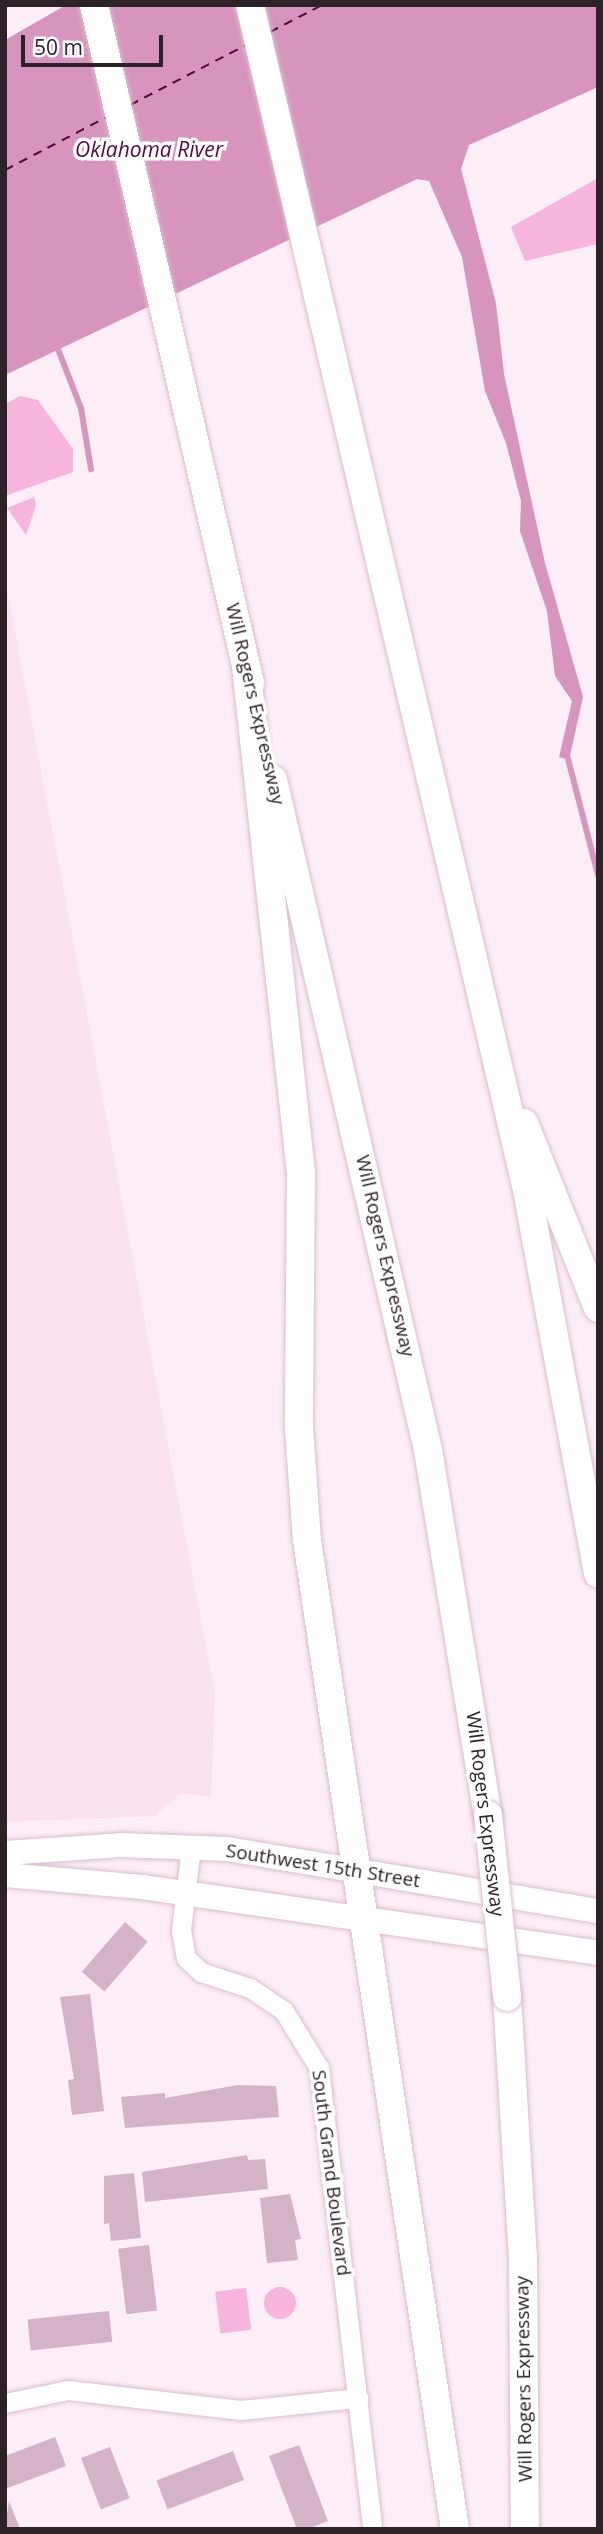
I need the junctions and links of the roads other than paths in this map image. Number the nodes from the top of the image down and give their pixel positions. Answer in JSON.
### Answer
{"nodes":[{"id":1,"x":94,"y":5,"type":"edge"},
{"id":2,"x":250,"y":5,"type":"edge"},
{"id":3,"x":246,"y":666,"type":"junction"},
{"id":4,"x":497,"y":1063,"type":"junction"},
{"id":5,"x":598,"y":1308,"type":"edge"},
{"id":6,"x":598,"y":1573,"type":"edge"},
{"id":7,"x":191,"y":1846,"type":"junction"},
{"id":8,"x":5,"y":1853,"type":"edge"},
{"id":9,"x":355,"y":1870,"type":"junction"},
{"id":10,"x":5,"y":1875,"type":"edge"},
{"id":11,"x":185,"y":1894,"type":"junction"},
{"id":12,"x":598,"y":1911,"type":"edge"},
{"id":13,"x":361,"y":1919,"type":"junction"},
{"id":14,"x":598,"y":1953,"type":"edge"},
{"id":15,"x":358,"y":2398,"type":"junction"},
{"id":16,"x":5,"y":2403,"type":"edge"},
{"id":17,"x":372,"y":2529,"type":"edge"},
{"id":18,"x":455,"y":2529,"type":"edge"},
{"id":19,"x":525,"y":2529,"type":"edge"}],
"edges":[{"from":1,"to":3,"type":"highway","name":"Will Rogers Expressway"},
{"from":2,"to":4,"type":"highway"},
{"from":3,"to":9,"type":"highway"},
{"from":3,"to":19,"type":"highway","name":"Will Rogers Expressway","bridge":true},
{"from":4,"to":5,"type":"highway"},
{"from":4,"to":6,"type":"highway"},
{"from":7,"to":8,"type":"main road","name":"Southwest 15th Street"},
{"from":7,"to":9,"type":"main road","name":"Southwest 15th Street"},
{"from":7,"to":11,"type":"street","name":"South Grand Boulevard"},
{"from":9,"to":12,"type":"main road","name":"Southwest 15th Street"},
{"from":9,"to":13,"type":"highway"},
{"from":10,"to":11,"type":"main road"},
{"from":11,"to":13,"type":"main road"},
{"from":11,"to":15,"type":"street","name":"South Grand Boulevard"},
{"from":13,"to":14,"type":"main road"},
{"from":13,"to":18,"type":"highway"},
{"from":15,"to":16,"type":"street"},
{"from":15,"to":17,"type":"street","name":"South Grand Boulevard"}]}
